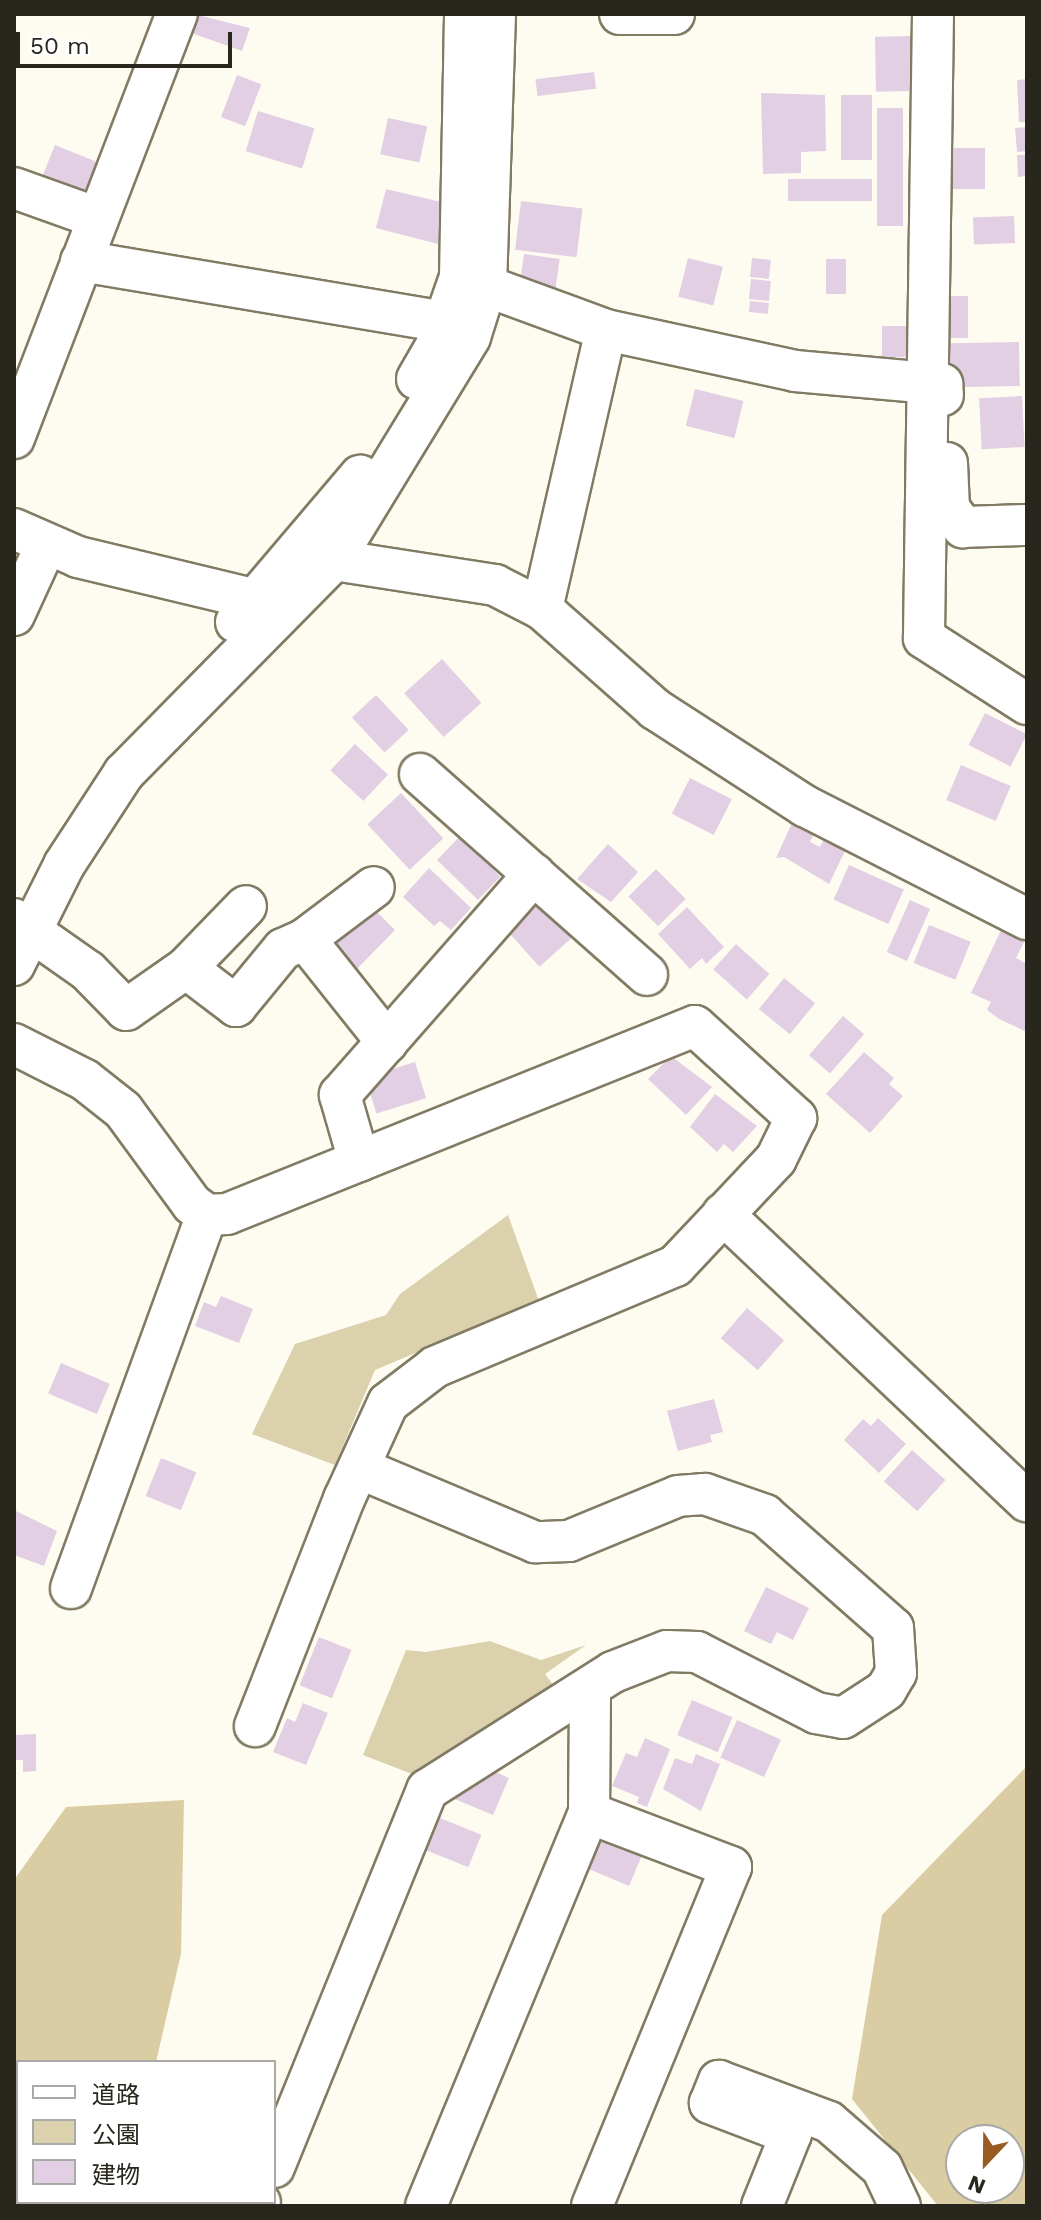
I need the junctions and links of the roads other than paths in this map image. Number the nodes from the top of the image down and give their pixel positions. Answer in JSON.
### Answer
{"nodes":[{"id":1,"x":177,"y":14,"type":"edge"},
{"id":2,"x":465,"y":14,"type":"edge"},
{"id":3,"x":495,"y":14,"type":"edge"},
{"id":4,"x":620,"y":14,"type":"edge"},
{"id":5,"x":674,"y":14,"type":"edge"},
{"id":6,"x":933,"y":14,"type":"edge"},
{"id":7,"x":14,"y":188,"type":"edge"},
{"id":8,"x":98,"y":218,"type":"junction"},
{"id":9,"x":81,"y":261,"type":"junction"},
{"id":10,"x":464,"y":308,"type":"junction"},
{"id":11,"x":606,"y":330,"type":"junction"},
{"id":12,"x":928,"y":384,"type":"junction"},
{"id":13,"x":14,"y":438,"type":"edge"},
{"id":14,"x":1027,"y":525,"type":"edge"},
{"id":15,"x":30,"y":537,"type":"edge"},
{"id":16,"x":322,"y":549,"type":"junction"},
{"id":17,"x":272,"y":604,"type":"junction"},
{"id":18,"x":542,"y":609,"type":"junction"},
{"id":19,"x":14,"y":615,"type":"edge"},
{"id":20,"x":1027,"y":704,"type":"edge"},
{"id":21,"x":420,"y":774,"type":"dead end"},
{"id":22,"x":534,"y":874,"type":"junction"},
{"id":23,"x":374,"y":887,"type":"dead end"},
{"id":24,"x":246,"y":906,"type":"dead end"},
{"id":25,"x":20,"y":917,"type":"edge"},
{"id":26,"x":1027,"y":919,"type":"edge"},
{"id":27,"x":305,"y":939,"type":"junction"},
{"id":28,"x":14,"y":965,"type":"edge"},
{"id":29,"x":186,"y":968,"type":"junction"},
{"id":30,"x":647,"y":975,"type":"dead end"},
{"id":31,"x":387,"y":1042,"type":"junction"},
{"id":32,"x":14,"y":1044,"type":"edge"},
{"id":33,"x":359,"y":1161,"type":"junction"},
{"id":34,"x":723,"y":1214,"type":"junction"},
{"id":35,"x":207,"y":1215,"type":"junction"},
{"id":36,"x":361,"y":1469,"type":"junction"},
{"id":37,"x":1027,"y":1501,"type":"edge"},
{"id":38,"x":71,"y":1588,"type":"dead end"},
{"id":39,"x":590,"y":1688,"type":"junction"},
{"id":40,"x":255,"y":1726,"type":"dead end"},
{"id":41,"x":589,"y":1813,"type":"junction"},
{"id":42,"x":276,"y":2162,"type":"edge"},
{"id":43,"x":426,"y":2206,"type":"edge"},
{"id":44,"x":592,"y":2206,"type":"edge"},
{"id":45,"x":762,"y":2206,"type":"edge"},
{"id":46,"x":900,"y":2206,"type":"edge"}],
"edges":[{"from":1,"to":8,"type":"street"},
{"from":2,"to":10,"type":"street"},
{"from":3,"to":10,"type":"street"},
{"from":4,"to":5,"type":"street"},
{"from":6,"to":12,"type":"street"},
{"from":7,"to":8,"type":"street"},
{"from":8,"to":9,"type":"street"},
{"from":9,"to":10,"type":"street"},
{"from":9,"to":13,"type":"street"},
{"from":10,"to":11,"type":"street"},
{"from":10,"to":16,"type":"street"},
{"from":11,"to":12,"type":"street"},
{"from":11,"to":18,"type":"street"},
{"from":12,"to":14,"type":"street"},
{"from":12,"to":20,"type":"street"},
{"from":15,"to":17,"type":"street"},
{"from":15,"to":19,"type":"street"},
{"from":16,"to":17,"type":"street"},
{"from":16,"to":18,"type":"street"},
{"from":17,"to":25,"type":"street"},
{"from":18,"to":26,"type":"street"},
{"from":21,"to":22,"type":"street"},
{"from":22,"to":30,"type":"street"},
{"from":22,"to":31,"type":"street"},
{"from":23,"to":27,"type":"street"},
{"from":24,"to":29,"type":"street"},
{"from":25,"to":28,"type":"street"},
{"from":25,"to":29,"type":"street"},
{"from":27,"to":29,"type":"street"},
{"from":27,"to":31,"type":"street"},
{"from":31,"to":33,"type":"street"},
{"from":32,"to":35,"type":"street"},
{"from":33,"to":34,"type":"street"},
{"from":33,"to":35,"type":"street"},
{"from":34,"to":36,"type":"street"},
{"from":34,"to":37,"type":"street"},
{"from":35,"to":38,"type":"street"},
{"from":36,"to":39,"type":"street"},
{"from":36,"to":40,"type":"street"},
{"from":39,"to":41,"type":"street"},
{"from":39,"to":42,"type":"street"},
{"from":41,"to":43,"type":"street"},
{"from":41,"to":44,"type":"street"},
{"from":45,"to":46,"type":"street"}]}
